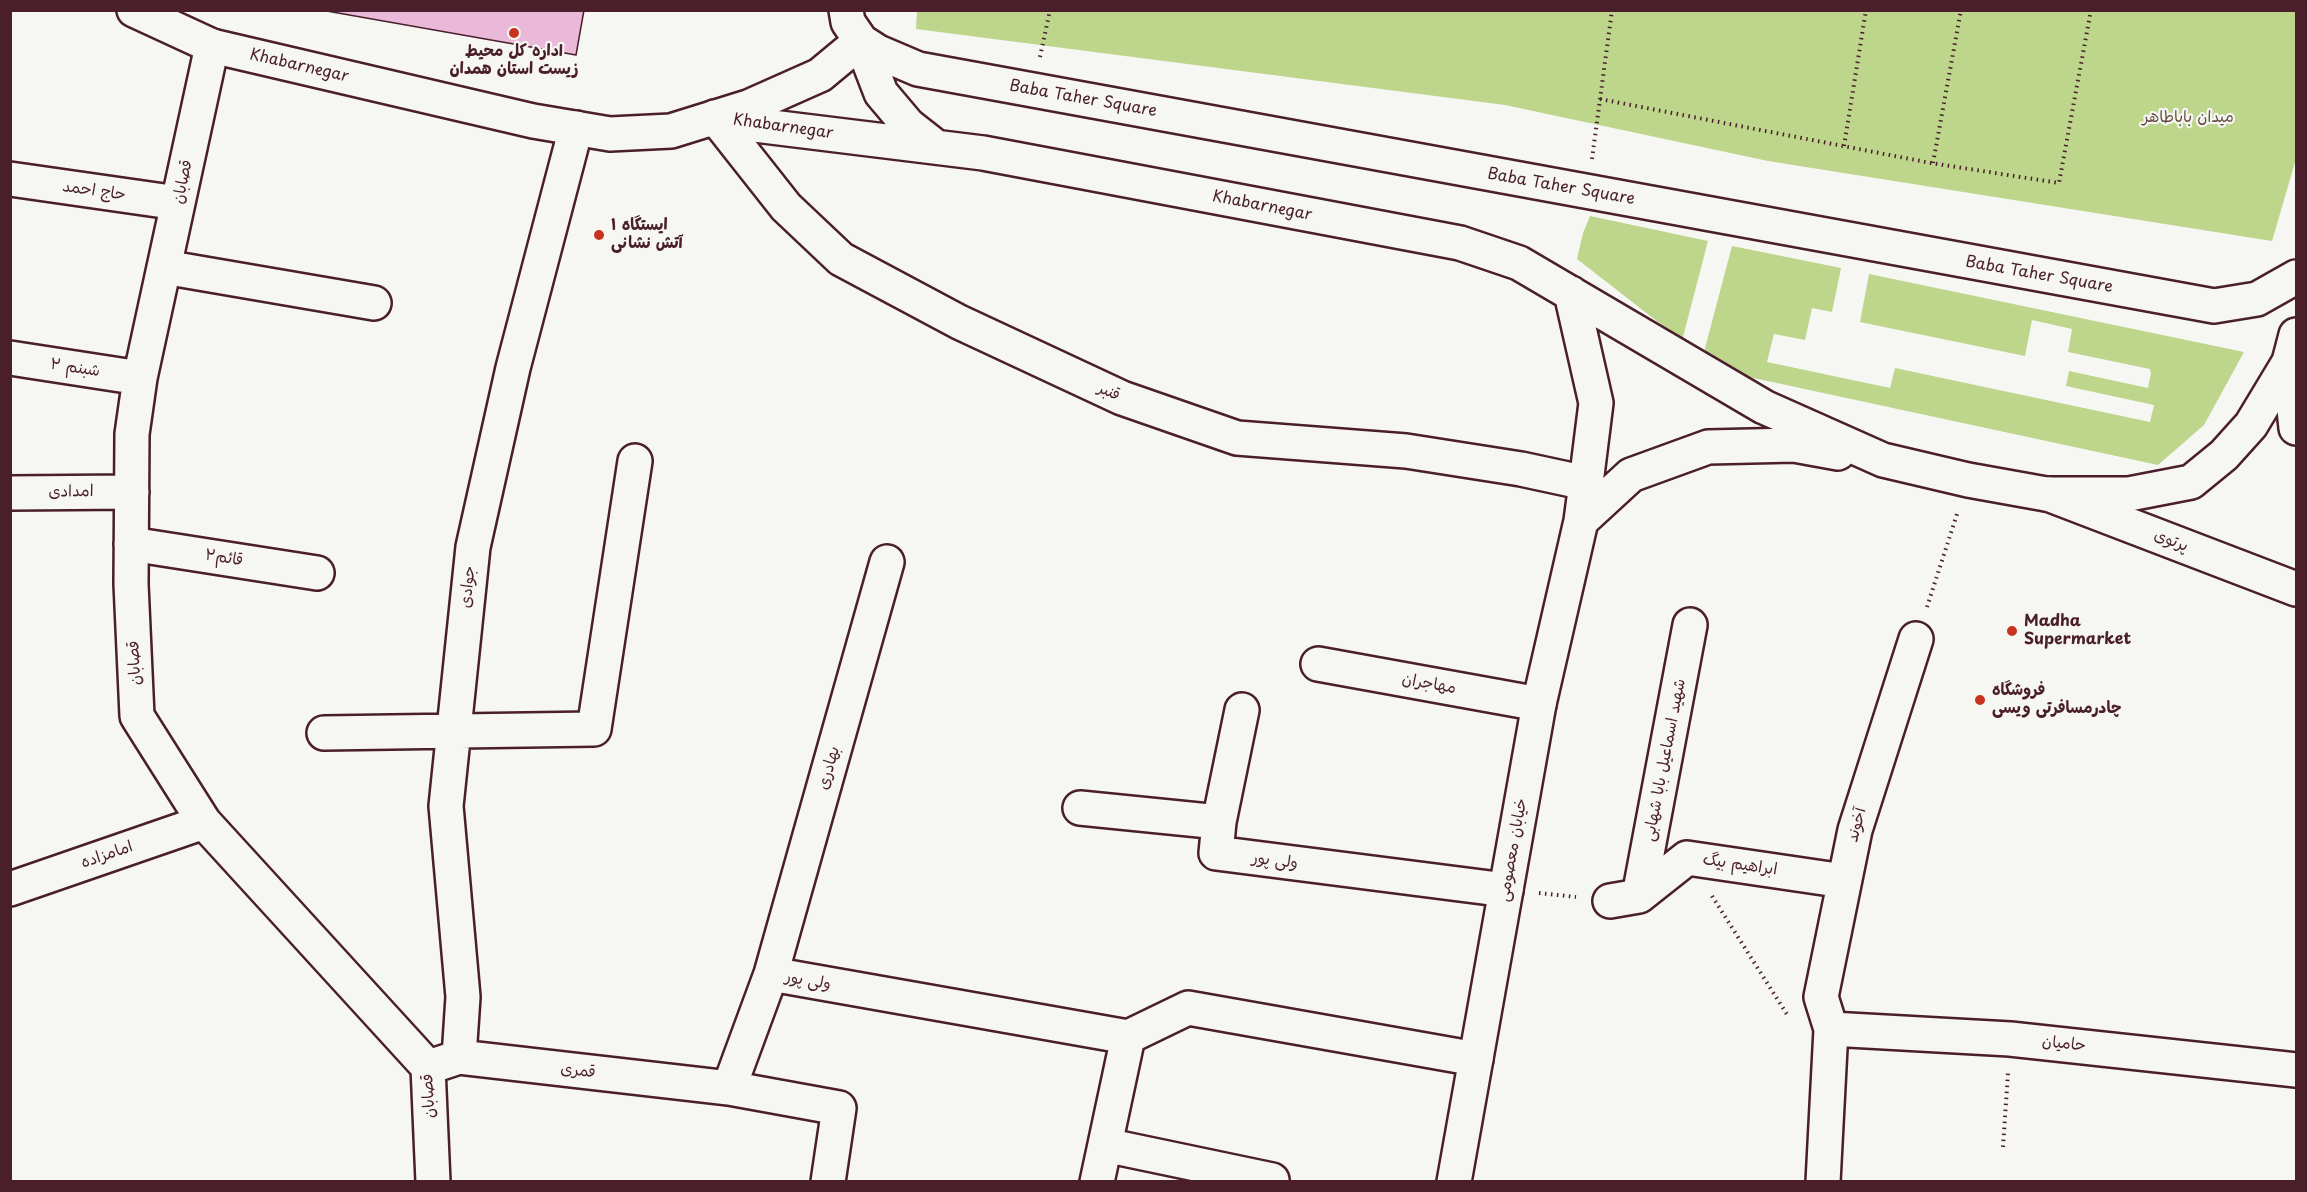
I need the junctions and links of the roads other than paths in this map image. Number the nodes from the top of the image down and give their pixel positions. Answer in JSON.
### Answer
{"nodes":[{"id":1,"x":134,"y":10,"type":"edge"},
{"id":2,"x":846,"y":10,"type":"edge"},
{"id":3,"x":861,"y":41,"type":"junction"},
{"id":4,"x":212,"y":46,"type":"junction"},
{"id":5,"x":715,"y":117,"type":"junction"},
{"id":6,"x":576,"y":128,"type":"junction"},
{"id":7,"x":936,"y":147,"type":"junction"},
{"id":8,"x":10,"y":179,"type":"edge"},
{"id":9,"x":178,"y":203,"type":"junction"},
{"id":10,"x":164,"y":267,"type":"junction"},
{"id":11,"x":2296,"y":277,"type":"edge"},
{"id":12,"x":1570,"y":293,"type":"junction"},
{"id":13,"x":374,"y":303,"type":"dead end"},
{"id":14,"x":2293,"y":349,"type":"edge"},
{"id":15,"x":10,"y":358,"type":"edge"},
{"id":16,"x":140,"y":378,"type":"junction"},
{"id":17,"x":2296,"y":428,"type":"edge"},
{"id":18,"x":1883,"y":460,"type":"junction"},
{"id":19,"x":635,"y":461,"type":"dead end"},
{"id":20,"x":1586,"y":483,"type":"junction"},
{"id":21,"x":132,"y":492,"type":"junction"},
{"id":22,"x":10,"y":493,"type":"edge"},
{"id":23,"x":2046,"y":494,"type":"junction"},
{"id":24,"x":1581,"y":521,"type":"junction"},
{"id":25,"x":131,"y":544,"type":"junction"},
{"id":26,"x":886,"y":562,"type":"dead end"},
{"id":27,"x":317,"y":573,"type":"dead end"},
{"id":28,"x":2296,"y":589,"type":"edge"},
{"id":29,"x":1690,"y":625,"type":"dead end"},
{"id":30,"x":1916,"y":639,"type":"road end"},
{"id":31,"x":1318,"y":664,"type":"dead end"},
{"id":32,"x":1539,"y":704,"type":"junction"},
{"id":33,"x":1242,"y":710,"type":"dead end"},
{"id":34,"x":453,"y":732,"type":"junction"},
{"id":35,"x":324,"y":733,"type":"dead end"},
{"id":36,"x":1080,"y":808,"type":"dead end"},
{"id":37,"x":204,"y":822,"type":"junction"},
{"id":38,"x":1219,"y":822,"type":"junction"},
{"id":39,"x":1844,"y":881,"type":"junction"},
{"id":40,"x":10,"y":889,"type":"edge"},
{"id":41,"x":1506,"y":890,"type":"junction"},
{"id":42,"x":1624,"y":898,"type":"joint"},
{"id":43,"x":771,"y":975,"type":"junction"},
{"id":44,"x":1831,"y":1029,"type":"junction"},
{"id":45,"x":1128,"y":1037,"type":"junction"},
{"id":46,"x":459,"y":1057,"type":"junction"},
{"id":47,"x":1476,"y":1059,"type":"junction"},
{"id":48,"x":428,"y":1067,"type":"junction"},
{"id":49,"x":2296,"y":1070,"type":"edge"},
{"id":50,"x":729,"y":1088,"type":"junction"},
{"id":51,"x":1105,"y":1145,"type":"junction"},
{"id":52,"x":1272,"y":1180,"type":"edge"},
{"id":53,"x":433,"y":1182,"type":"edge"},
{"id":54,"x":828,"y":1182,"type":"edge"},
{"id":55,"x":1098,"y":1182,"type":"edge"},
{"id":56,"x":1454,"y":1182,"type":"edge"},
{"id":57,"x":1823,"y":1182,"type":"edge"}],
"edges":[{"from":1,"to":4,"type":"street","name":"Khabarnegar"},
{"from":2,"to":3,"type":"street"},
{"from":3,"to":5,"type":"street","name":"Khabarnegar"},
{"from":3,"to":7,"type":"street"},
{"from":3,"to":11,"type":"street","name":"Baba Taher Square"},
{"from":4,"to":6,"type":"street","name":"Khabarnegar"},
{"from":4,"to":9,"type":"street","name":"قصابان"},
{"from":5,"to":6,"type":"street","name":"Khabarnegar"},
{"from":5,"to":7,"type":"street","name":"Khabarnegar"},
{"from":5,"to":20,"type":"street","name":"قنبر"},
{"from":6,"to":34,"type":"street","name":"جوادی"},
{"from":7,"to":12,"type":"street","name":"Khabarnegar"},
{"from":8,"to":9,"type":"street","name":"حاج احمد"},
{"from":9,"to":10,"type":"street","name":"قصابان"},
{"from":10,"to":13,"type":"street"},
{"from":10,"to":16,"type":"street","name":"قصابان"},
{"from":12,"to":18,"type":"street","name":"Khabarnegar"},
{"from":12,"to":20,"type":"street"},
{"from":14,"to":17,"type":"street"},
{"from":14,"to":23,"type":"street"},
{"from":15,"to":16,"type":"street","name":"شبنم ۲"},
{"from":16,"to":21,"type":"street","name":"قصابان"},
{"from":18,"to":23,"type":"street"},
{"from":18,"to":24,"type":"street"},
{"from":19,"to":34,"type":"street"},
{"from":20,"to":24,"type":"street"},
{"from":21,"to":22,"type":"street","name":"امدادی"},
{"from":21,"to":25,"type":"street","name":"قصابان"},
{"from":23,"to":28,"type":"street","name":"پرتوی"},
{"from":24,"to":32,"type":"street","name":"خیابان معصومی"},
{"from":25,"to":27,"type":"street","name":"قائم۲"},
{"from":25,"to":37,"type":"street","name":"قصابان"},
{"from":26,"to":43,"type":"street","name":"بهادری"},
{"from":29,"to":42,"type":"street","name":"شهید اسماعیل بابا شهابی"},
{"from":30,"to":39,"type":"street","name":"آخوند"},
{"from":31,"to":32,"type":"street","name":"مهاجران"},
{"from":32,"to":41,"type":"street","name":"خیابان معصومی"},
{"from":33,"to":38,"type":"street"},
{"from":34,"to":35,"type":"street"},
{"from":34,"to":46,"type":"street","name":"جوادی"},
{"from":36,"to":38,"type":"street"},
{"from":37,"to":40,"type":"street","name":"امامزاده"},
{"from":37,"to":48,"type":"street","name":"قصابان"},
{"from":38,"to":41,"type":"street","name":"ولی پور"},
{"from":39,"to":42,"type":"street","name":"ابراهیم بیگ"},
{"from":39,"to":44,"type":"street","name":"آخوند"},
{"from":41,"to":47,"type":"street","name":"خیابان معصومی"},
{"from":43,"to":45,"type":"street","name":"ولی پور"},
{"from":43,"to":50,"type":"street","name":"بهادری"},
{"from":44,"to":49,"type":"street","name":"حامیان"},
{"from":44,"to":57,"type":"street","name":"آخوند"},
{"from":45,"to":47,"type":"street"},
{"from":45,"to":51,"type":"street"},
{"from":46,"to":48,"type":"street","name":"قمری"},
{"from":46,"to":50,"type":"street","name":"قمری"},
{"from":47,"to":56,"type":"street","name":"خیابان معصومی"},
{"from":48,"to":53,"type":"street","name":"قصابان"},
{"from":50,"to":54,"type":"street","name":"قمری"},
{"from":51,"to":52,"type":"street"},
{"from":51,"to":55,"type":"street"}]}
